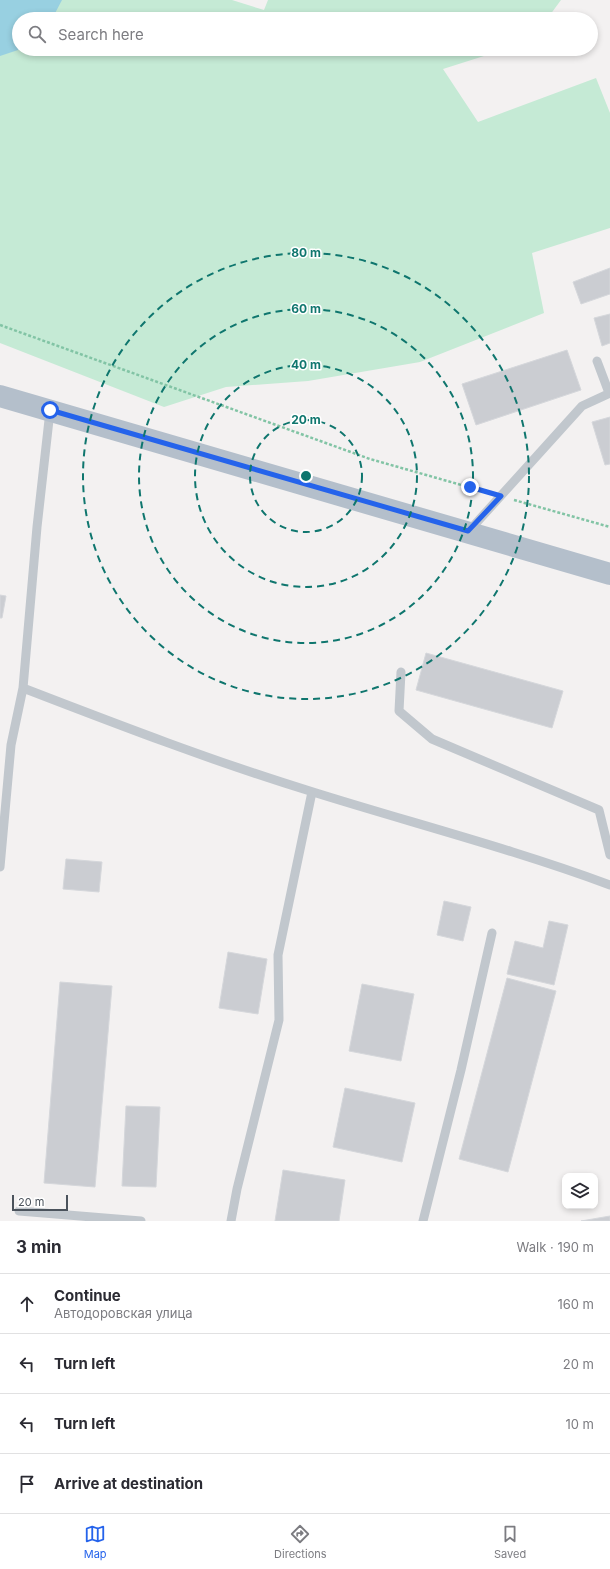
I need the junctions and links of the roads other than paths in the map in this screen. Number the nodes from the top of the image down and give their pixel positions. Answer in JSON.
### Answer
{"nodes":[{"id":1,"x":597,"y":361,"type":"dead end"},
{"id":2,"x":609,"y":393,"type":"edge"},
{"id":3,"x":0,"y":396,"type":"edge"},
{"id":4,"x":50,"y":410,"type":"junction"},
{"id":5,"x":468,"y":531,"type":"junction"},
{"id":6,"x":610,"y":574,"type":"edge"},
{"id":7,"x":401,"y":672,"type":"dead end"},
{"id":8,"x":23,"y":688,"type":"junction"},
{"id":9,"x":312,"y":792,"type":"junction"},
{"id":10,"x":610,"y":855,"type":"edge"},
{"id":11,"x":0,"y":867,"type":"edge"},
{"id":12,"x":610,"y":885,"type":"edge"},
{"id":13,"x":492,"y":933,"type":"dead end"},
{"id":14,"x":19,"y":1211,"type":"dead end"},
{"id":15,"x":95,"y":1219,"type":"edge"},
{"id":16,"x":141,"y":1221,"type":"edge"},
{"id":17,"x":231,"y":1221,"type":"edge"},
{"id":18,"x":423,"y":1221,"type":"edge"}],
"edges":[{"from":1,"to":2,"type":"lane"},
{"from":2,"to":5,"type":"lane"},
{"from":3,"to":4,"type":"main road"},
{"from":4,"to":5,"type":"main road"},
{"from":4,"to":8,"type":"lane"},
{"from":5,"to":6,"type":"main road"},
{"from":7,"to":10,"type":"lane"},
{"from":8,"to":9,"type":"lane"},
{"from":8,"to":11,"type":"lane"},
{"from":9,"to":12,"type":"lane"},
{"from":9,"to":17,"type":"lane"},
{"from":13,"to":18,"type":"lane"},
{"from":14,"to":15,"type":"lane"},
{"from":15,"to":16,"type":"lane"}]}
